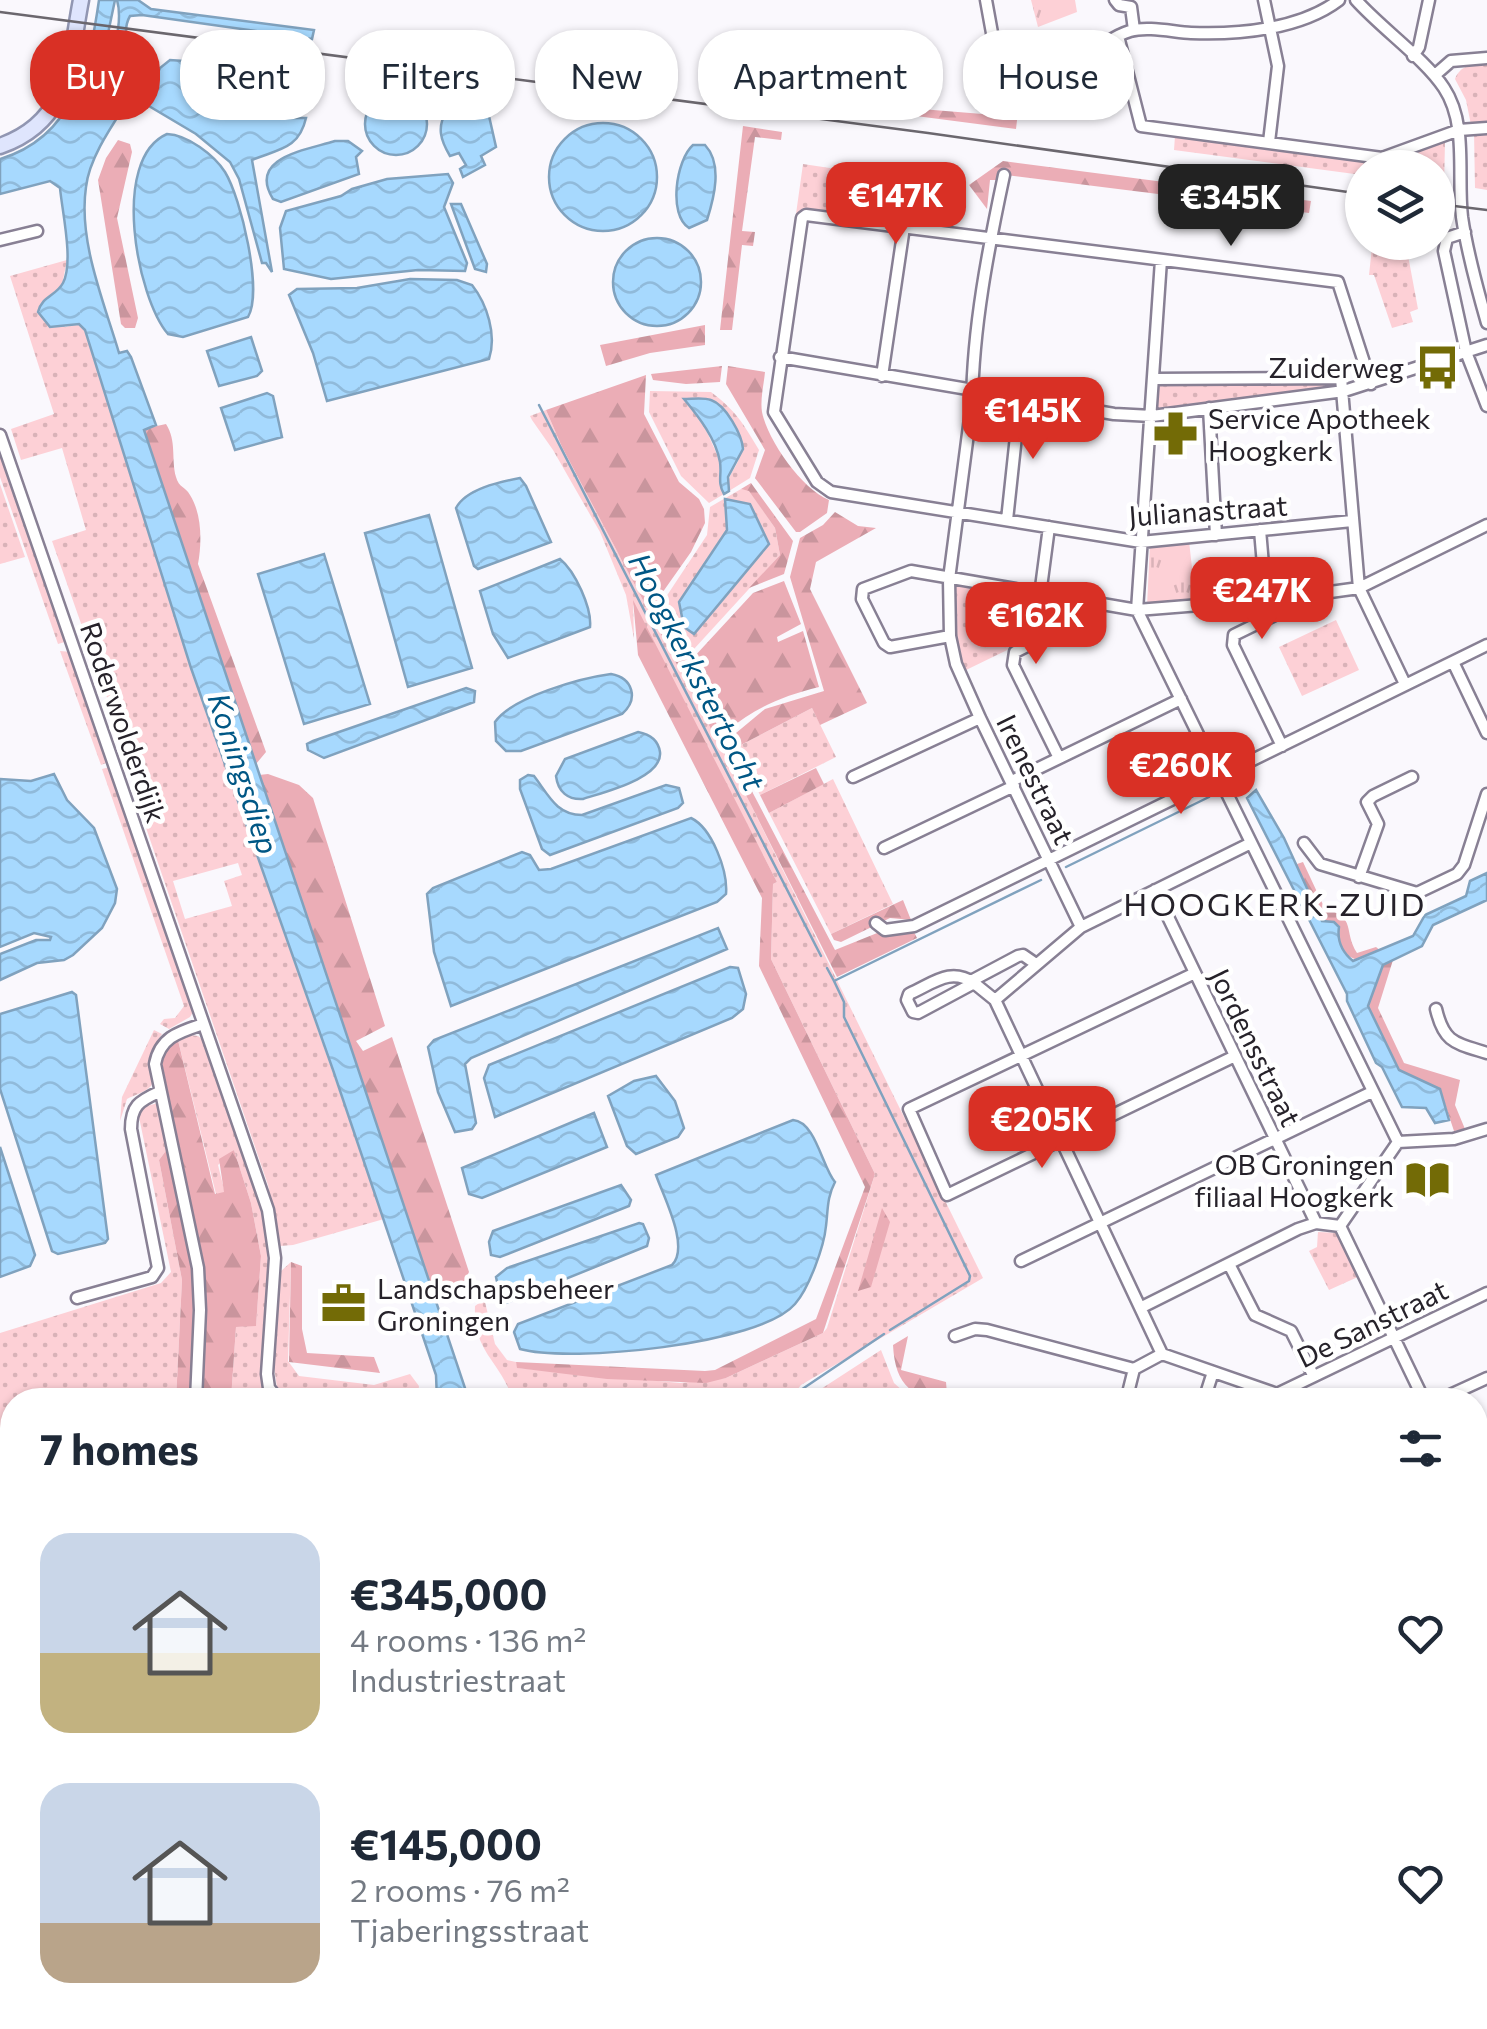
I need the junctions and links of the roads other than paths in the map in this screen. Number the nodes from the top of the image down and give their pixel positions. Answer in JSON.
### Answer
{"nodes":[{"id":1,"x":81,"y":0,"type":"edge"},
{"id":2,"x":986,"y":0,"type":"edge"},
{"id":3,"x":1115,"y":0,"type":"edge"},
{"id":4,"x":1264,"y":0,"type":"edge"},
{"id":5,"x":1340,"y":0,"type":"edge"},
{"id":6,"x":1356,"y":0,"type":"edge"},
{"id":7,"x":1429,"y":0,"type":"edge"},
{"id":8,"x":1135,"y":3,"type":"edge"},
{"id":9,"x":1271,"y":26,"type":"junction"},
{"id":10,"x":991,"y":30,"type":"edge"},
{"id":11,"x":1134,"y":30,"type":"joint"},
{"id":12,"x":1413,"y":56,"type":"junction"},
{"id":13,"x":1487,"y":58,"type":"edge"},
{"id":14,"x":1435,"y":75,"type":"junction"},
{"id":15,"x":1134,"y":99,"type":"edge"},
{"id":16,"x":1487,"y":128,"type":"edge"},
{"id":17,"x":1459,"y":130,"type":"junction"},
{"id":18,"x":1269,"y":142,"type":"junction"},
{"id":19,"x":0,"y":146,"type":"edge"},
{"id":20,"x":1004,"y":175,"type":"dead end"},
{"id":21,"x":904,"y":228,"type":"junction"},
{"id":22,"x":37,"y":230,"type":"dead end"},
{"id":23,"x":1464,"y":232,"type":"junction"},
{"id":24,"x":991,"y":239,"type":"junction"},
{"id":25,"x":0,"y":240,"type":"edge"},
{"id":26,"x":1161,"y":260,"type":"junction"},
{"id":27,"x":1487,"y":323,"type":"edge"},
{"id":28,"x":1487,"y":345,"type":"edge"},
{"id":29,"x":1466,"y":352,"type":"junction"},
{"id":30,"x":780,"y":357,"type":"junction"},
{"id":31,"x":882,"y":376,"type":"junction"},
{"id":32,"x":1155,"y":379,"type":"junction"},
{"id":33,"x":1372,"y":384,"type":"junction"},
{"id":34,"x":972,"y":391,"type":"junction"},
{"id":35,"x":1344,"y":391,"type":"junction"},
{"id":36,"x":1020,"y":399,"type":"junction"},
{"id":37,"x":1487,"y":406,"type":"edge"},
{"id":38,"x":1209,"y":408,"type":"junction"},
{"id":39,"x":1152,"y":416,"type":"junction"},
{"id":40,"x":0,"y":435,"type":"edge"},
{"id":41,"x":957,"y":513,"type":"junction"},
{"id":42,"x":1007,"y":520,"type":"junction"},
{"id":43,"x":1352,"y":521,"type":"junction"},
{"id":44,"x":1487,"y":525,"type":"edge"},
{"id":45,"x":1050,"y":527,"type":"junction"},
{"id":46,"x":1260,"y":530,"type":"junction"},
{"id":47,"x":1216,"y":535,"type":"junction"},
{"id":48,"x":1141,"y":542,"type":"junction"},
{"id":49,"x":949,"y":578,"type":"junction"},
{"id":50,"x":1359,"y":588,"type":"junction"},
{"id":51,"x":1040,"y":595,"type":"junction"},
{"id":52,"x":1287,"y":598,"type":"junction"},
{"id":53,"x":1069,"y":600,"type":"junction"},
{"id":54,"x":1266,"y":600,"type":"junction"},
{"id":55,"x":1137,"y":610,"type":"junction"},
{"id":56,"x":950,"y":636,"type":"junction"},
{"id":57,"x":1487,"y":645,"type":"edge"},
{"id":58,"x":1453,"y":662,"type":"junction"},
{"id":59,"x":1405,"y":684,"type":"junction"},
{"id":60,"x":1181,"y":699,"type":"junction"},
{"id":61,"x":980,"y":718,"type":"junction"},
{"id":62,"x":1487,"y":733,"type":"edge"},
{"id":63,"x":1282,"y":746,"type":"junction"},
{"id":64,"x":1058,"y":758,"type":"junction"},
{"id":65,"x":853,"y":777,"type":"dead end"},
{"id":66,"x":1218,"y":777,"type":"junction"},
{"id":67,"x":1412,"y":777,"type":"dead end"},
{"id":68,"x":1013,"y":784,"type":"junction"},
{"id":69,"x":1487,"y":794,"type":"edge"},
{"id":70,"x":1251,"y":843,"type":"junction"},
{"id":71,"x":1304,"y":843,"type":"dead end"},
{"id":72,"x":884,"y":848,"type":"dead end"},
{"id":73,"x":1050,"y":859,"type":"junction"},
{"id":74,"x":1359,"y":877,"type":"junction"},
{"id":75,"x":1155,"y":890,"type":"junction"},
{"id":76,"x":876,"y":923,"type":"dead end"},
{"id":77,"x":1081,"y":927,"type":"junction"},
{"id":78,"x":1036,"y":964,"type":"junction"},
{"id":79,"x":1195,"y":972,"type":"junction"},
{"id":80,"x":973,"y":982,"type":"junction"},
{"id":81,"x":996,"y":1000,"type":"junction"},
{"id":82,"x":1436,"y":1009,"type":"dead end"},
{"id":83,"x":204,"y":1024,"type":"junction"},
{"id":84,"x":1486,"y":1052,"type":"edge"},
{"id":85,"x":1020,"y":1056,"type":"junction"},
{"id":86,"x":1235,"y":1056,"type":"junction"},
{"id":87,"x":159,"y":1092,"type":"junction"},
{"id":88,"x":1372,"y":1092,"type":"junction"},
{"id":89,"x":1487,"y":1128,"type":"edge"},
{"id":90,"x":1275,"y":1139,"type":"junction"},
{"id":91,"x":1060,"y":1140,"type":"junction"},
{"id":92,"x":1398,"y":1142,"type":"junction"},
{"id":93,"x":1101,"y":1223,"type":"junction"},
{"id":94,"x":1316,"y":1223,"type":"junction"},
{"id":95,"x":1340,"y":1226,"type":"junction"},
{"id":96,"x":1020,"y":1261,"type":"dead end"},
{"id":97,"x":1229,"y":1264,"type":"junction"},
{"id":98,"x":1487,"y":1293,"type":"edge"},
{"id":99,"x":77,"y":1298,"type":"dead end"},
{"id":100,"x":1142,"y":1307,"type":"junction"},
{"id":101,"x":955,"y":1336,"type":"dead end"},
{"id":102,"x":1394,"y":1336,"type":"junction"},
{"id":103,"x":1162,"y":1354,"type":"junction"},
{"id":104,"x":1134,"y":1369,"type":"junction"},
{"id":105,"x":1213,"y":1372,"type":"junction"},
{"id":106,"x":1313,"y":1375,"type":"junction"},
{"id":107,"x":197,"y":1388,"type":"edge"},
{"id":108,"x":269,"y":1388,"type":"edge"},
{"id":109,"x":1129,"y":1388,"type":"dead end"},
{"id":110,"x":1208,"y":1388,"type":"edge"},
{"id":111,"x":1254,"y":1388,"type":"edge"},
{"id":112,"x":1292,"y":1388,"type":"edge"},
{"id":113,"x":1418,"y":1388,"type":"edge"}],
"edges":[{"from":1,"to":19,"type":"main road"},
{"from":2,"to":10,"type":"street"},
{"from":3,"to":8,"type":"street"},
{"from":4,"to":9,"type":"street"},
{"from":5,"to":9,"type":"street"},
{"from":6,"to":12,"type":"street"},
{"from":7,"to":12,"type":"street"},
{"from":8,"to":11,"type":"street"},
{"from":9,"to":11,"type":"street"},
{"from":9,"to":18,"type":"street"},
{"from":12,"to":14,"type":"street"},
{"from":13,"to":14,"type":"street"},
{"from":14,"to":17,"type":"street"},
{"from":15,"to":18,"type":"street"},
{"from":16,"to":17,"type":"street"},
{"from":17,"to":18,"type":"street"},
{"from":17,"to":23,"type":"street"},
{"from":20,"to":24,"type":"street","name":"Irenestraat"},
{"from":21,"to":24,"type":"street"},
{"from":21,"to":30,"type":"street","name":"Julianastraat"},
{"from":21,"to":31,"type":"street"},
{"from":22,"to":25,"type":"street"},
{"from":23,"to":27,"type":"street"},
{"from":23,"to":29,"type":"street"},
{"from":24,"to":26,"type":"street"},
{"from":24,"to":34,"type":"street","name":"Irenestraat"},
{"from":26,"to":32,"type":"street"},
{"from":26,"to":33,"type":"street"},
{"from":28,"to":29,"type":"street"},
{"from":29,"to":33,"type":"street"},
{"from":29,"to":37,"type":"street"},
{"from":30,"to":31,"type":"street"},
{"from":30,"to":41,"type":"street","name":"Julianastraat"},
{"from":31,"to":34,"type":"street"},
{"from":32,"to":35,"type":"street"},
{"from":32,"to":39,"type":"street"},
{"from":33,"to":35,"type":"street"},
{"from":34,"to":36,"type":"street"},
{"from":34,"to":41,"type":"street","name":"Irenestraat"},
{"from":35,"to":38,"type":"street"},
{"from":35,"to":43,"type":"street"},
{"from":36,"to":39,"type":"street"},
{"from":36,"to":42,"type":"street"},
{"from":38,"to":39,"type":"street"},
{"from":38,"to":47,"type":"street"},
{"from":39,"to":48,"type":"street"},
{"from":40,"to":83,"type":"street","name":"Roderwolderdijk"},
{"from":41,"to":42,"type":"street","name":"Julianastraat"},
{"from":41,"to":49,"type":"street","name":"Irenestraat"},
{"from":42,"to":45,"type":"street","name":"Julianastraat"},
{"from":43,"to":46,"type":"street","name":"Julianastraat"},
{"from":43,"to":50,"type":"street"},
{"from":44,"to":50,"type":"street"},
{"from":45,"to":48,"type":"street","name":"Julianastraat"},
{"from":45,"to":51,"type":"street"},
{"from":46,"to":47,"type":"street","name":"Julianastraat"},
{"from":46,"to":54,"type":"street"},
{"from":47,"to":48,"type":"street","name":"Julianastraat"},
{"from":48,"to":55,"type":"street"},
{"from":49,"to":51,"type":"street"},
{"from":49,"to":56,"type":"street","name":"Irenestraat"},
{"from":49,"to":56,"type":"street"},
{"from":50,"to":52,"type":"street"},
{"from":50,"to":59,"type":"street"},
{"from":51,"to":53,"type":"street"},
{"from":52,"to":54,"type":"street"},
{"from":52,"to":63,"type":"street"},
{"from":53,"to":55,"type":"street"},
{"from":53,"to":64,"type":"street"},
{"from":54,"to":55,"type":"street"},
{"from":55,"to":60,"type":"street"},
{"from":56,"to":61,"type":"street","name":"Irenestraat"},
{"from":57,"to":58,"type":"street"},
{"from":58,"to":59,"type":"street"},
{"from":58,"to":62,"type":"street"},
{"from":59,"to":63,"type":"street"},
{"from":60,"to":64,"type":"street"},
{"from":60,"to":66,"type":"street"},
{"from":61,"to":65,"type":"street"},
{"from":61,"to":68,"type":"street","name":"Irenestraat"},
{"from":63,"to":66,"type":"street"},
{"from":64,"to":68,"type":"street"},
{"from":66,"to":70,"type":"street"},
{"from":66,"to":73,"type":"street"},
{"from":67,"to":74,"type":"street"},
{"from":68,"to":72,"type":"street"},
{"from":68,"to":73,"type":"street","name":"Irenestraat"},
{"from":69,"to":74,"type":"street"},
{"from":70,"to":75,"type":"street"},
{"from":70,"to":88,"type":"street"},
{"from":71,"to":74,"type":"street"},
{"from":73,"to":76,"type":"street"},
{"from":73,"to":77,"type":"street","name":"Irenestraat"},
{"from":75,"to":77,"type":"street"},
{"from":75,"to":79,"type":"street","name":"Jordensstraat"},
{"from":77,"to":78,"type":"street"},
{"from":78,"to":80,"type":"street"},
{"from":78,"to":81,"type":"street"},
{"from":79,"to":85,"type":"street"},
{"from":79,"to":86,"type":"street","name":"Jordensstraat"},
{"from":80,"to":80,"type":"street"},
{"from":80,"to":81,"type":"street"},
{"from":81,"to":85,"type":"street"},
{"from":82,"to":84,"type":"street"},
{"from":83,"to":87,"type":"street"},
{"from":83,"to":108,"type":"street","name":"Roderwolderdijk"},
{"from":85,"to":91,"type":"street"},
{"from":85,"to":91,"type":"street"},
{"from":86,"to":90,"type":"street","name":"Jordensstraat"},
{"from":86,"to":91,"type":"street"},
{"from":87,"to":99,"type":"street"},
{"from":87,"to":107,"type":"street"},
{"from":88,"to":90,"type":"street"},
{"from":88,"to":92,"type":"street"},
{"from":89,"to":92,"type":"street"},
{"from":90,"to":93,"type":"street"},
{"from":90,"to":94,"type":"street","name":"Jordensstraat"},
{"from":91,"to":93,"type":"street"},
{"from":92,"to":95,"type":"street"},
{"from":93,"to":96,"type":"street"},
{"from":93,"to":100,"type":"street"},
{"from":94,"to":95,"type":"street"},
{"from":94,"to":97,"type":"street"},
{"from":95,"to":102,"type":"street"},
{"from":97,"to":100,"type":"street"},
{"from":97,"to":106,"type":"street"},
{"from":98,"to":102,"type":"street","name":"De Sanstraat"},
{"from":100,"to":103,"type":"street"},
{"from":101,"to":104,"type":"street"},
{"from":102,"to":106,"type":"street","name":"De Sanstraat"},
{"from":102,"to":113,"type":"street"},
{"from":103,"to":104,"type":"street"},
{"from":103,"to":105,"type":"street"},
{"from":104,"to":109,"type":"street"},
{"from":105,"to":110,"type":"street"},
{"from":105,"to":111,"type":"street"},
{"from":106,"to":112,"type":"street","name":"De Sanstraat"}]}
